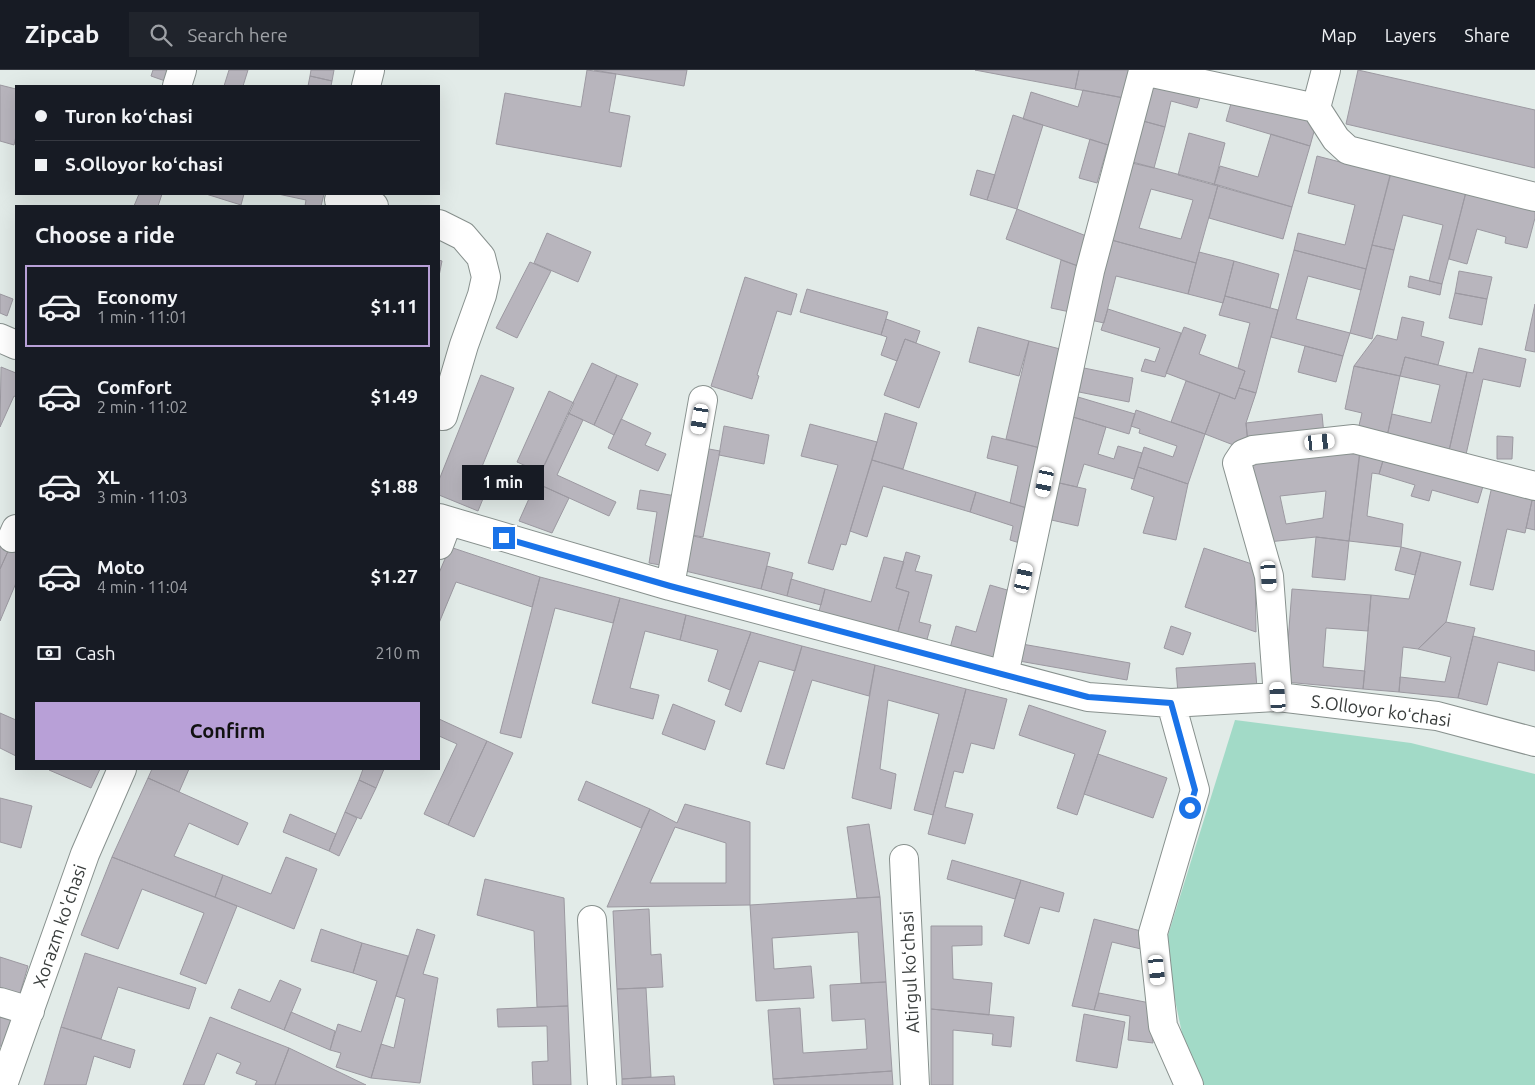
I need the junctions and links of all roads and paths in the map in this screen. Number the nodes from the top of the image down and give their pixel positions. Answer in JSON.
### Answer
{"nodes":[{"id":1,"x":182,"y":70,"type":"edge"},
{"id":2,"x":370,"y":70,"type":"edge"},
{"id":3,"x":1326,"y":70,"type":"edge"},
{"id":4,"x":1143,"y":71,"type":"edge"},
{"id":5,"x":177,"y":85,"type":"edge"},
{"id":6,"x":366,"y":85,"type":"edge"},
{"id":7,"x":1316,"y":108,"type":"junction"},
{"id":8,"x":1535,"y":197,"type":"edge"},
{"id":9,"x":339,"y":200,"type":"edge"},
{"id":10,"x":368,"y":205,"type":"edge"},
{"id":11,"x":440,"y":224,"type":"edge"},
{"id":12,"x":0,"y":338,"type":"edge"},
{"id":13,"x":15,"y":345,"type":"edge"},
{"id":14,"x":704,"y":400,"type":"dead end"},
{"id":15,"x":443,"y":416,"type":"dead end"},
{"id":16,"x":1535,"y":486,"type":"edge"},
{"id":17,"x":442,"y":528,"type":"edge"},
{"id":18,"x":670,"y":586,"type":"junction"},
{"id":19,"x":1004,"y":675,"type":"junction"},
{"id":20,"x":1278,"y":697,"type":"junction"},
{"id":21,"x":1171,"y":703,"type":"junction"},
{"id":22,"x":1535,"y":742,"type":"edge"},
{"id":23,"x":122,"y":770,"type":"edge"},
{"id":24,"x":904,"y":859,"type":"dead end"},
{"id":25,"x":592,"y":920,"type":"dead end"},
{"id":26,"x":0,"y":1002,"type":"edge"},
{"id":27,"x":30,"y":1011,"type":"junction"},
{"id":28,"x":3,"y":1085,"type":"edge"},
{"id":29,"x":602,"y":1085,"type":"edge"},
{"id":30,"x":915,"y":1085,"type":"edge"},
{"id":31,"x":1189,"y":1085,"type":"edge"}],
"edges":[{"from":1,"to":5,"type":"street"},
{"from":2,"to":6,"type":"street"},
{"from":3,"to":7,"type":"street"},
{"from":4,"to":7,"type":"street"},
{"from":4,"to":19,"type":"street"},
{"from":7,"to":8,"type":"street"},
{"from":9,"to":10,"type":"street"},
{"from":11,"to":15,"type":"street"},
{"from":12,"to":13,"type":"street"},
{"from":14,"to":18,"type":"street"},
{"from":16,"to":20,"type":"street"},
{"from":17,"to":18,"type":"street","name":"S.Olloyor koʻchasi"},
{"from":18,"to":19,"type":"street","name":"S.Olloyor koʻchasi"},
{"from":19,"to":21,"type":"street","name":"S.Olloyor koʻchasi"},
{"from":20,"to":21,"type":"street","name":"S.Olloyor koʻchasi"},
{"from":20,"to":22,"type":"street","name":"S.Olloyor koʻchasi"},
{"from":21,"to":31,"type":"street"},
{"from":23,"to":27,"type":"street","name":"Xorazm ko'chasi"},
{"from":24,"to":30,"type":"street","name":"Atirgul koʻchasi"},
{"from":25,"to":29,"type":"street"},
{"from":26,"to":27,"type":"street"},
{"from":27,"to":28,"type":"street","name":"Xorazm ko'chasi"}]}
